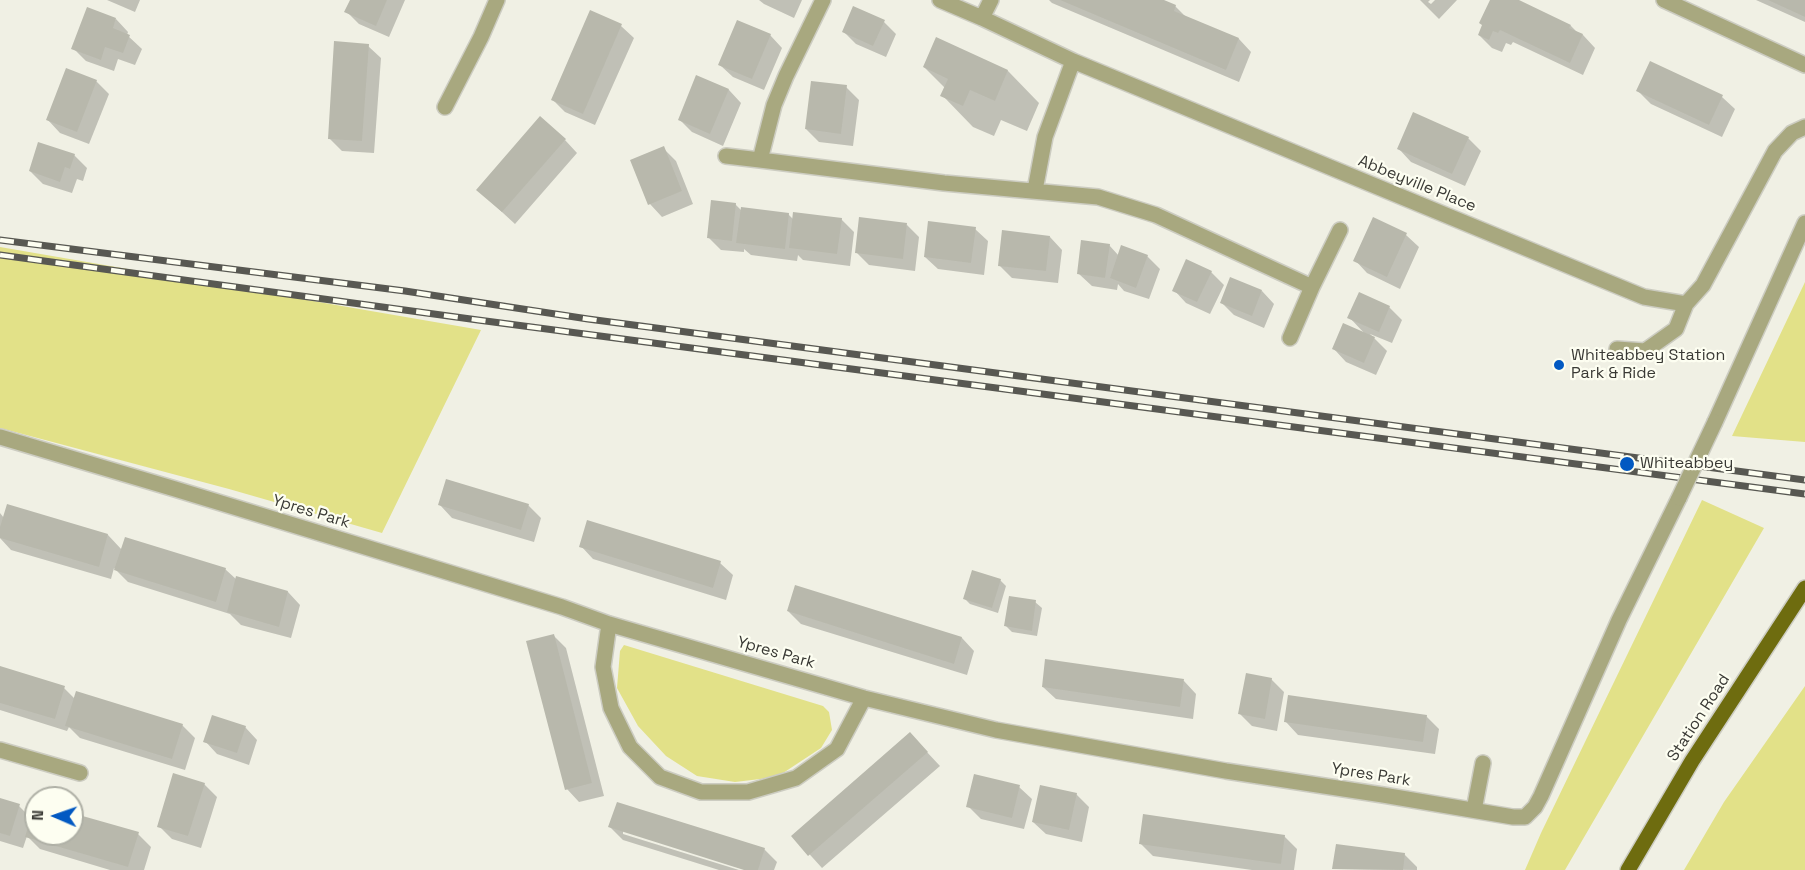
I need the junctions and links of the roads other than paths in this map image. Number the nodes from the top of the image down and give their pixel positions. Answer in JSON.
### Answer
{"nodes":[{"id":1,"x":497,"y":0,"type":"edge"},
{"id":2,"x":823,"y":0,"type":"edge"},
{"id":3,"x":940,"y":0,"type":"edge"},
{"id":4,"x":991,"y":0,"type":"edge"},
{"id":5,"x":1664,"y":0,"type":"edge"},
{"id":6,"x":981,"y":18,"type":"junction"},
{"id":7,"x":1073,"y":62,"type":"junction"},
{"id":8,"x":1805,"y":65,"type":"edge"},
{"id":9,"x":445,"y":106,"type":"dead end"},
{"id":10,"x":1805,"y":127,"type":"edge"},
{"id":11,"x":726,"y":156,"type":"dead end"},
{"id":12,"x":760,"y":160,"type":"junction"},
{"id":13,"x":1035,"y":190,"type":"junction"},
{"id":14,"x":1805,"y":224,"type":"edge"},
{"id":15,"x":1340,"y":230,"type":"dead end"},
{"id":16,"x":1312,"y":287,"type":"junction"},
{"id":17,"x":1686,"y":304,"type":"junction"},
{"id":18,"x":1290,"y":338,"type":"dead end"},
{"id":19,"x":1617,"y":349,"type":"dead end"},
{"id":20,"x":0,"y":437,"type":"edge"},
{"id":21,"x":1805,"y":588,"type":"edge"},
{"id":22,"x":609,"y":624,"type":"junction"},
{"id":23,"x":864,"y":698,"type":"junction"},
{"id":24,"x":0,"y":750,"type":"edge"},
{"id":25,"x":1483,"y":763,"type":"dead end"},
{"id":26,"x":80,"y":773,"type":"dead end"},
{"id":27,"x":1474,"y":810,"type":"junction"},
{"id":28,"x":1629,"y":870,"type":"edge"}],
"edges":[{"from":1,"to":9,"type":"street"},
{"from":2,"to":12,"type":"street"},
{"from":3,"to":6,"type":"street","name":"Abbeyville Place"},
{"from":4,"to":6,"type":"street"},
{"from":5,"to":8,"type":"street"},
{"from":6,"to":7,"type":"street","name":"Abbeyville Place"},
{"from":7,"to":13,"type":"street"},
{"from":7,"to":17,"type":"street","name":"Abbeyville Place"},
{"from":10,"to":17,"type":"street"},
{"from":11,"to":12,"type":"street"},
{"from":12,"to":13,"type":"street"},
{"from":13,"to":16,"type":"street"},
{"from":14,"to":27,"type":"street","name":"Ypres Park","bridge":true},
{"from":15,"to":16,"type":"street"},
{"from":16,"to":18,"type":"street"},
{"from":17,"to":19,"type":"street"},
{"from":20,"to":22,"type":"street","name":"Ypres Park"},
{"from":21,"to":28,"type":"main road","name":"Station Road"},
{"from":22,"to":23,"type":"street","name":"Ypres Park"},
{"from":22,"to":23,"type":"street"},
{"from":23,"to":27,"type":"street","name":"Ypres Park"},
{"from":24,"to":26,"type":"street"},
{"from":25,"to":27,"type":"street"}]}
